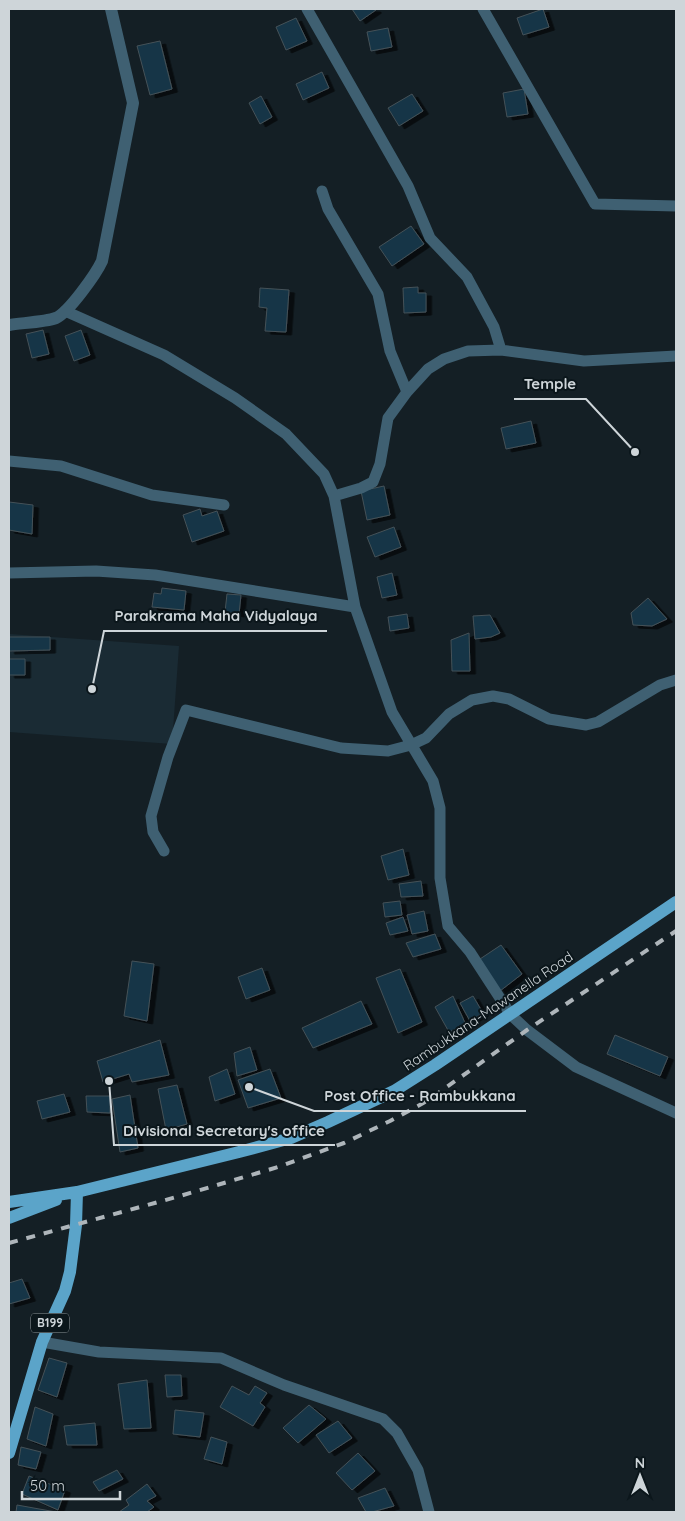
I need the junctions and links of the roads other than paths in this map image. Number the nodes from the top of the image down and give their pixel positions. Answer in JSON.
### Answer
{"nodes":[{"id":1,"x":111,"y":9,"type":"edge"},
{"id":2,"x":307,"y":9,"type":"edge"},
{"id":3,"x":483,"y":9,"type":"edge"},
{"id":4,"x":322,"y":191,"type":"dead end"},
{"id":5,"x":676,"y":206,"type":"edge"},
{"id":6,"x":65,"y":311,"type":"junction"},
{"id":7,"x":9,"y":325,"type":"edge"},
{"id":8,"x":501,"y":350,"type":"junction"},
{"id":9,"x":676,"y":356,"type":"edge"},
{"id":10,"x":407,"y":392,"type":"junction"},
{"id":11,"x":9,"y":461,"type":"edge"},
{"id":12,"x":334,"y":496,"type":"junction"},
{"id":13,"x":224,"y":505,"type":"dead end"},
{"id":14,"x":9,"y":573,"type":"edge"},
{"id":15,"x":355,"y":607,"type":"junction"},
{"id":16,"x":676,"y":680,"type":"edge"},
{"id":17,"x":411,"y":745,"type":"junction"},
{"id":18,"x":164,"y":851,"type":"dead end"},
{"id":19,"x":676,"y":902,"type":"edge"},
{"id":20,"x":511,"y":1015,"type":"junction"},
{"id":21,"x":676,"y":1113,"type":"edge"},
{"id":22,"x":77,"y":1192,"type":"junction"},
{"id":23,"x":9,"y":1202,"type":"edge"},
{"id":24,"x":9,"y":1218,"type":"edge"},
{"id":25,"x":42,"y":1342,"type":"junction"},
{"id":26,"x":9,"y":1453,"type":"edge"},
{"id":27,"x":429,"y":1512,"type":"edge"}],
"edges":[{"from":1,"to":6,"type":"street"},
{"from":2,"to":8,"type":"street"},
{"from":3,"to":5,"type":"street"},
{"from":4,"to":10,"type":"street"},
{"from":6,"to":7,"type":"street"},
{"from":6,"to":12,"type":"street"},
{"from":8,"to":9,"type":"street"},
{"from":8,"to":10,"type":"street"},
{"from":10,"to":12,"type":"street"},
{"from":11,"to":13,"type":"street"},
{"from":12,"to":15,"type":"street"},
{"from":14,"to":15,"type":"street"},
{"from":15,"to":17,"type":"street"},
{"from":16,"to":17,"type":"street"},
{"from":17,"to":18,"type":"street"},
{"from":17,"to":20,"type":"street"},
{"from":19,"to":20,"type":"main road","name":"Rambukkana-Mawanella Road"},
{"from":20,"to":21,"type":"street"},
{"from":20,"to":22,"type":"main road","name":"Rambukkana-Mawanella Road"},
{"from":22,"to":23,"type":"main road"},
{"from":22,"to":24,"type":"main road"},
{"from":22,"to":25,"type":"main road","number":"B199"},
{"from":25,"to":26,"type":"main road","number":"B199"},
{"from":25,"to":27,"type":"street"}]}
